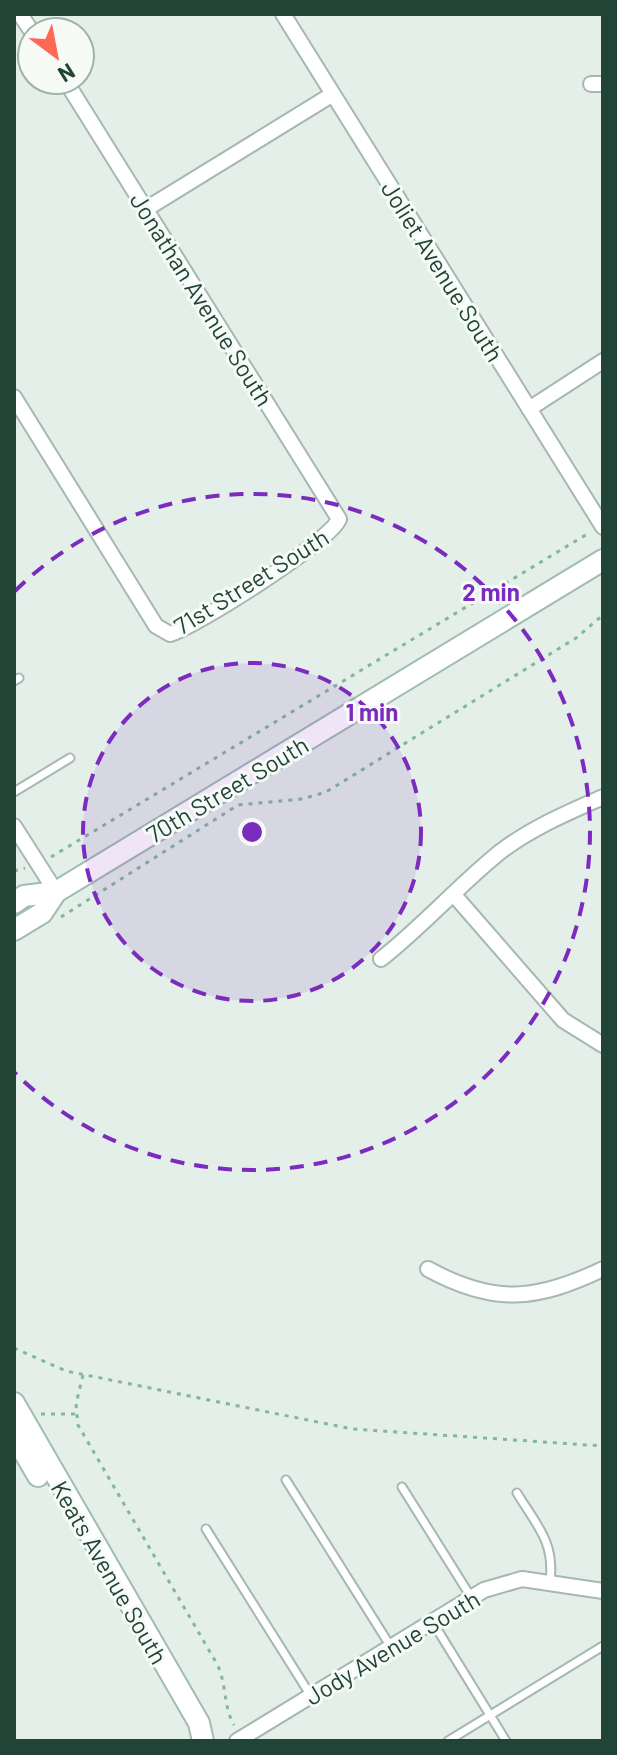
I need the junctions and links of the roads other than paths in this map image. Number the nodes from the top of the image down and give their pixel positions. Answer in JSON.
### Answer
{"nodes":[{"id":1,"x":287,"y":15,"type":"edge"},
{"id":2,"x":333,"y":94,"type":"junction"},
{"id":3,"x":75,"y":96,"type":"edge"},
{"id":4,"x":146,"y":209,"type":"junction"},
{"id":5,"x":603,"y":361,"type":"edge"},
{"id":6,"x":14,"y":397,"type":"edge"},
{"id":7,"x":529,"y":409,"type":"junction"},
{"id":8,"x":339,"y":519,"type":"joint"},
{"id":9,"x":602,"y":526,"type":"edge"},
{"id":10,"x":603,"y":560,"type":"edge"},
{"id":11,"x":70,"y":758,"type":"dead end"},
{"id":12,"x":14,"y":792,"type":"edge"},
{"id":13,"x":603,"y":797,"type":"edge"},
{"id":14,"x":14,"y":826,"type":"edge"},
{"id":15,"x":56,"y":892,"type":"junction"},
{"id":16,"x":455,"y":896,"type":"junction"},
{"id":17,"x":14,"y":903,"type":"edge"},
{"id":18,"x":14,"y":930,"type":"edge"},
{"id":19,"x":381,"y":959,"type":"dead end"},
{"id":20,"x":603,"y":1045,"type":"edge"},
{"id":21,"x":428,"y":1269,"type":"dead end"},
{"id":22,"x":603,"y":1269,"type":"edge"},
{"id":23,"x":17,"y":1409,"type":"edge"},
{"id":24,"x":14,"y":1435,"type":"edge"},
{"id":25,"x":286,"y":1480,"type":"dead end"},
{"id":26,"x":402,"y":1487,"type":"dead end"},
{"id":27,"x":517,"y":1493,"type":"dead end"},
{"id":28,"x":206,"y":1529,"type":"dead end"},
{"id":29,"x":550,"y":1584,"type":"junction"},
{"id":30,"x":603,"y":1591,"type":"edge"},
{"id":31,"x":471,"y":1597,"type":"junction"},
{"id":32,"x":432,"y":1621,"type":"junction"},
{"id":33,"x":603,"y":1646,"type":"edge"},
{"id":34,"x":391,"y":1647,"type":"junction"},
{"id":35,"x":311,"y":1696,"type":"junction"},
{"id":36,"x":490,"y":1715,"type":"junction"},
{"id":37,"x":203,"y":1741,"type":"edge"},
{"id":38,"x":237,"y":1741,"type":"edge"},
{"id":39,"x":448,"y":1741,"type":"edge"},
{"id":40,"x":506,"y":1741,"type":"edge"}],
"edges":[{"from":1,"to":2,"type":"street","name":"Joliet Avenue South"},
{"from":2,"to":4,"type":"street"},
{"from":2,"to":7,"type":"street","name":"Joliet Avenue South"},
{"from":3,"to":4,"type":"street","name":"Jonathan Avenue South"},
{"from":4,"to":8,"type":"street","name":"Jonathan Avenue South"},
{"from":5,"to":7,"type":"street"},
{"from":6,"to":8,"type":"street","name":"71st Street South"},
{"from":7,"to":9,"type":"street","name":"Joliet Avenue South"},
{"from":10,"to":15,"type":"main road","name":"70th Street South"},
{"from":11,"to":12,"type":"lane"},
{"from":13,"to":16,"type":"street"},
{"from":14,"to":15,"type":"street"},
{"from":15,"to":17,"type":"main road","name":"70th Street South"},
{"from":15,"to":18,"type":"main road","name":"70th Street South"},
{"from":16,"to":19,"type":"street"},
{"from":16,"to":20,"type":"street"},
{"from":21,"to":22,"type":"street"},
{"from":23,"to":37,"type":"main road","name":"Keats Avenue South"},
{"from":24,"to":37,"type":"main road","name":"Keats Avenue South"},
{"from":25,"to":34,"type":"lane"},
{"from":26,"to":31,"type":"lane"},
{"from":27,"to":29,"type":"lane"},
{"from":28,"to":35,"type":"lane"},
{"from":29,"to":30,"type":"street","name":"Jody Avenue South"},
{"from":29,"to":31,"type":"street","name":"Jody Avenue South"},
{"from":31,"to":32,"type":"street","name":"Jody Avenue South"},
{"from":32,"to":34,"type":"street","name":"Jody Avenue South"},
{"from":32,"to":36,"type":"lane"},
{"from":33,"to":36,"type":"lane"},
{"from":34,"to":35,"type":"street","name":"Jody Avenue South"},
{"from":35,"to":38,"type":"street","name":"Jody Avenue South"},
{"from":36,"to":39,"type":"lane"},
{"from":36,"to":40,"type":"lane"}]}
